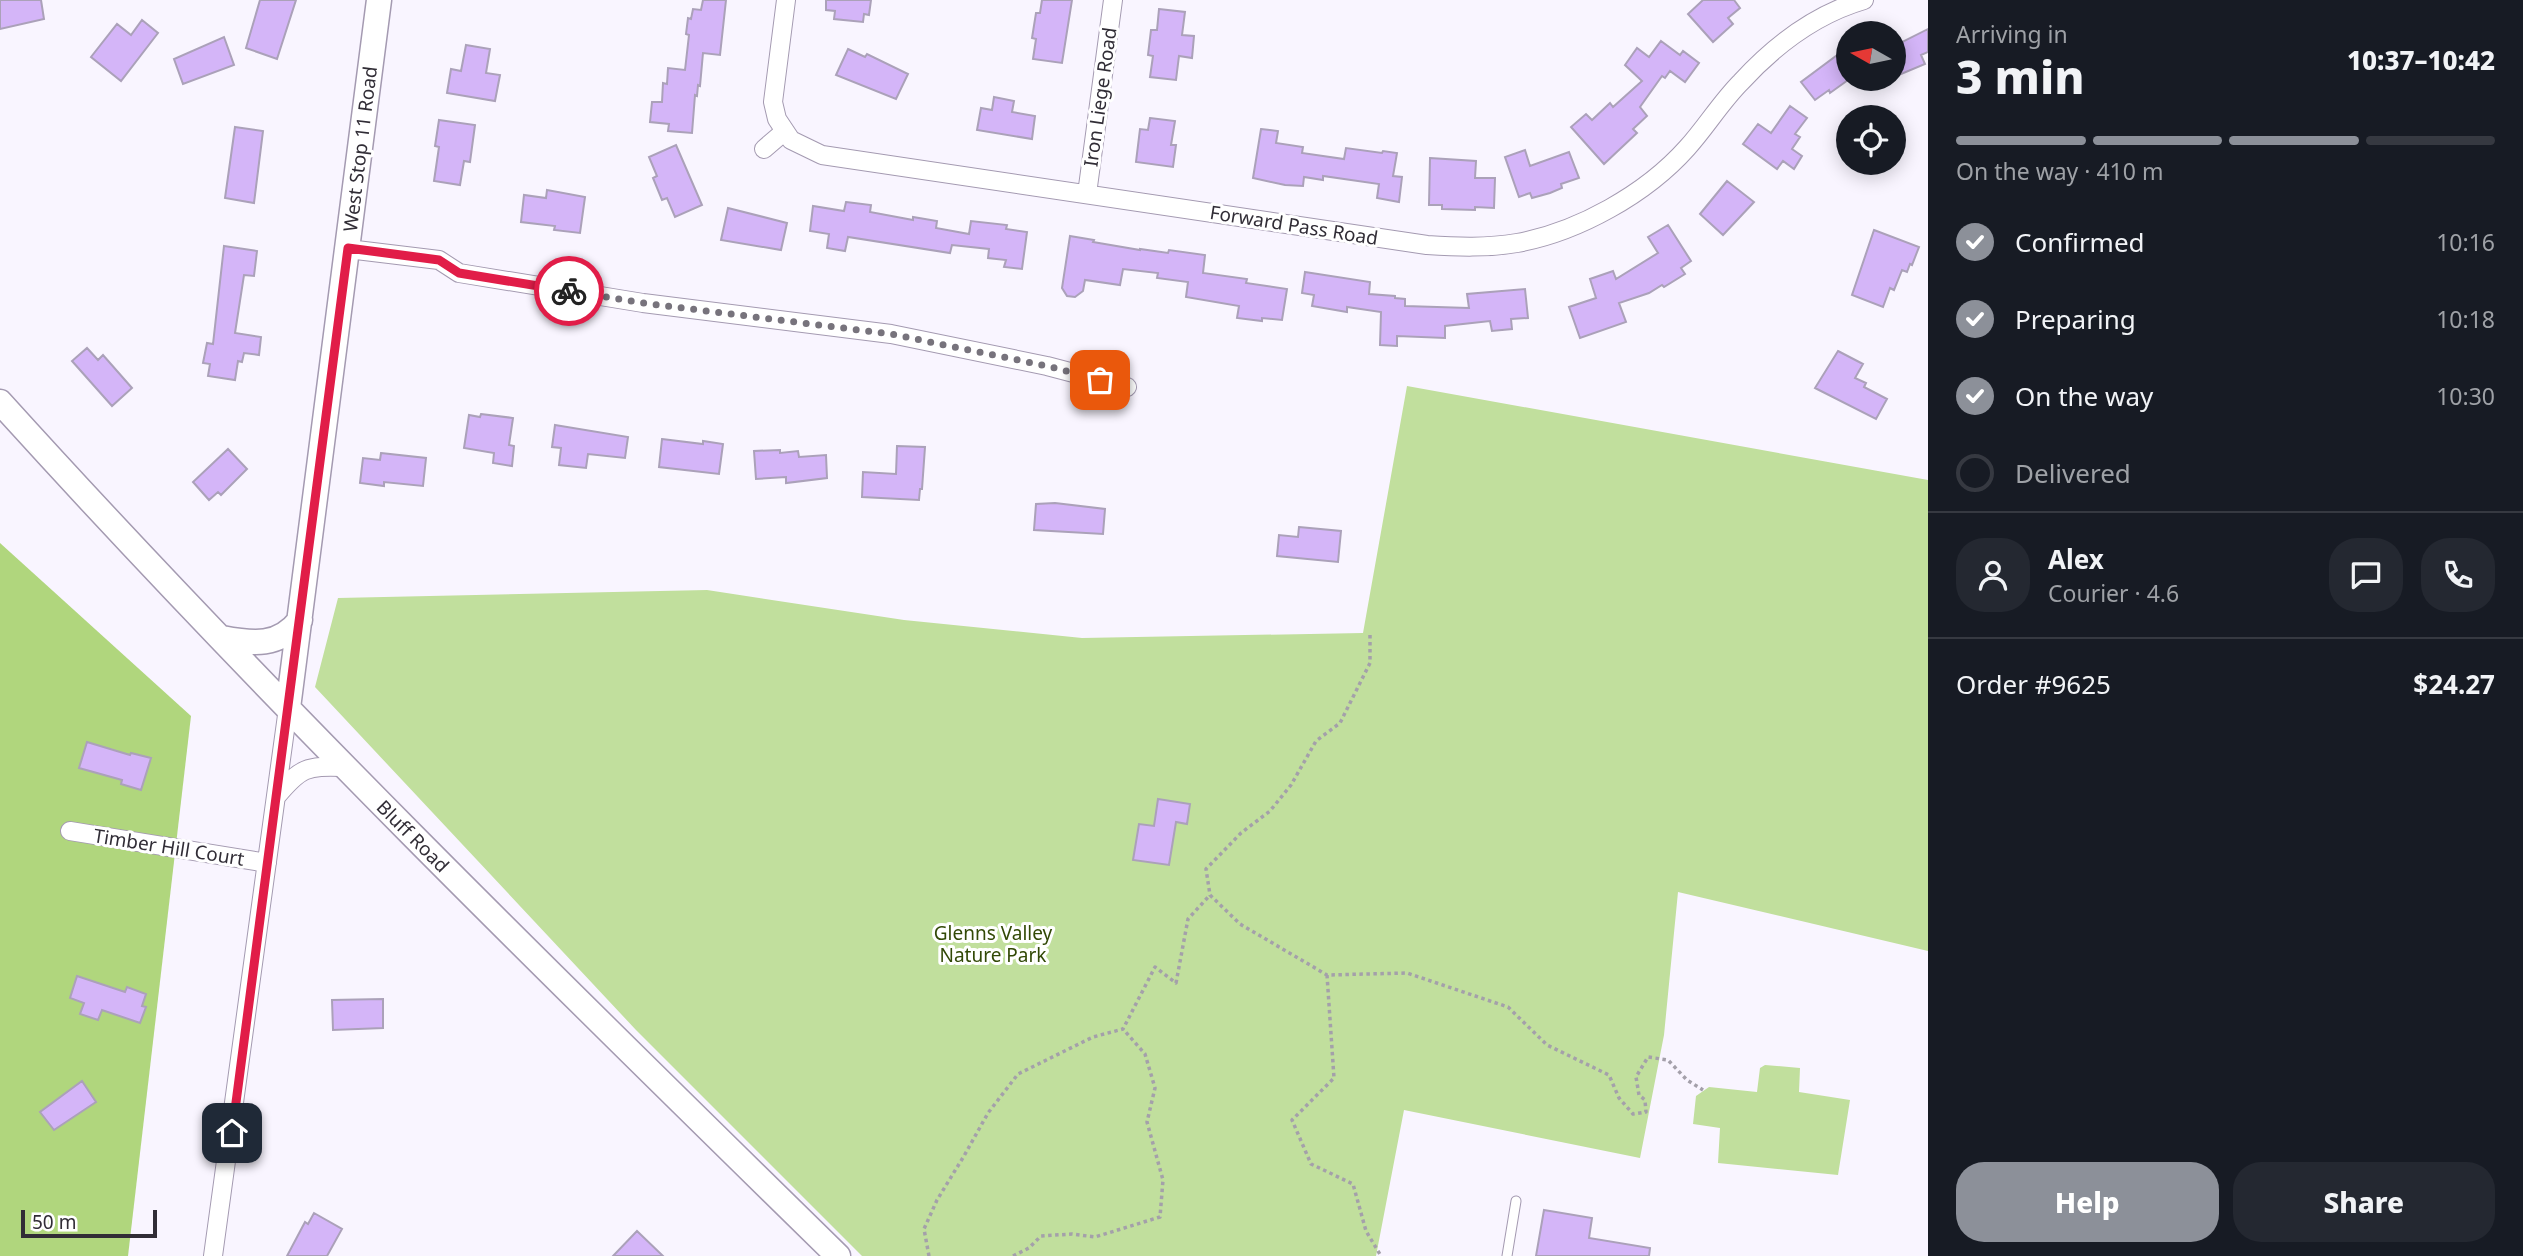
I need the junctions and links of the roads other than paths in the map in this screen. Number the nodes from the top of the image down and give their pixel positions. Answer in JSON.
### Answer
{"nodes":[{"id":1,"x":379,"y":0,"type":"edge"},
{"id":2,"x":786,"y":0,"type":"edge"},
{"id":3,"x":1113,"y":0,"type":"edge"},
{"id":4,"x":1864,"y":0,"type":"edge"},
{"id":5,"x":785,"y":131,"type":"junction"},
{"id":6,"x":764,"y":149,"type":"dead end"},
{"id":7,"x":1087,"y":194,"type":"junction"},
{"id":8,"x":348,"y":248,"type":"junction"},
{"id":9,"x":1127,"y":387,"type":"dead end"},
{"id":10,"x":0,"y":402,"type":"edge"},
{"id":11,"x":300,"y":620,"type":"junction"},
{"id":12,"x":222,"y":638,"type":"junction"},
{"id":13,"x":288,"y":708,"type":"junction"},
{"id":14,"x":344,"y":767,"type":"junction"},
{"id":15,"x":276,"y":797,"type":"junction"},
{"id":16,"x":70,"y":831,"type":"dead end"},
{"id":17,"x":267,"y":863,"type":"junction"},
{"id":18,"x":1516,"y":1201,"type":"dead end"},
{"id":19,"x":213,"y":1256,"type":"edge"},
{"id":20,"x":838,"y":1256,"type":"edge"},
{"id":21,"x":1507,"y":1256,"type":"edge"}],
"edges":[{"from":1,"to":8,"type":"main road","name":"West Stop 11 Road"},
{"from":2,"to":5,"type":"street"},
{"from":3,"to":7,"type":"street","name":"Iron Liege Road"},
{"from":4,"to":7,"type":"street","name":"Forward Pass Road"},
{"from":5,"to":6,"type":"street"},
{"from":5,"to":7,"type":"street","name":"Forward Pass Road"},
{"from":8,"to":9,"type":"street"},
{"from":8,"to":11,"type":"main road","name":"West Stop 11 Road"},
{"from":10,"to":12,"type":"main road","name":"Bluff Road"},
{"from":11,"to":12,"type":"main road"},
{"from":11,"to":13,"type":"main road","name":"West Stop 11 Road"},
{"from":12,"to":13,"type":"main road","name":"Bluff Road"},
{"from":13,"to":14,"type":"main road","name":"Bluff Road"},
{"from":13,"to":15,"type":"street","name":"West Stop 11 Road"},
{"from":14,"to":15,"type":"street"},
{"from":14,"to":20,"type":"main road","name":"Bluff Road"},
{"from":15,"to":17,"type":"street","name":"West Stop 11 Road"},
{"from":16,"to":17,"type":"street","name":"Timber Hill Court"},
{"from":17,"to":19,"type":"street","name":"West Stop 11 Road"},
{"from":18,"to":21,"type":"lane"}]}
